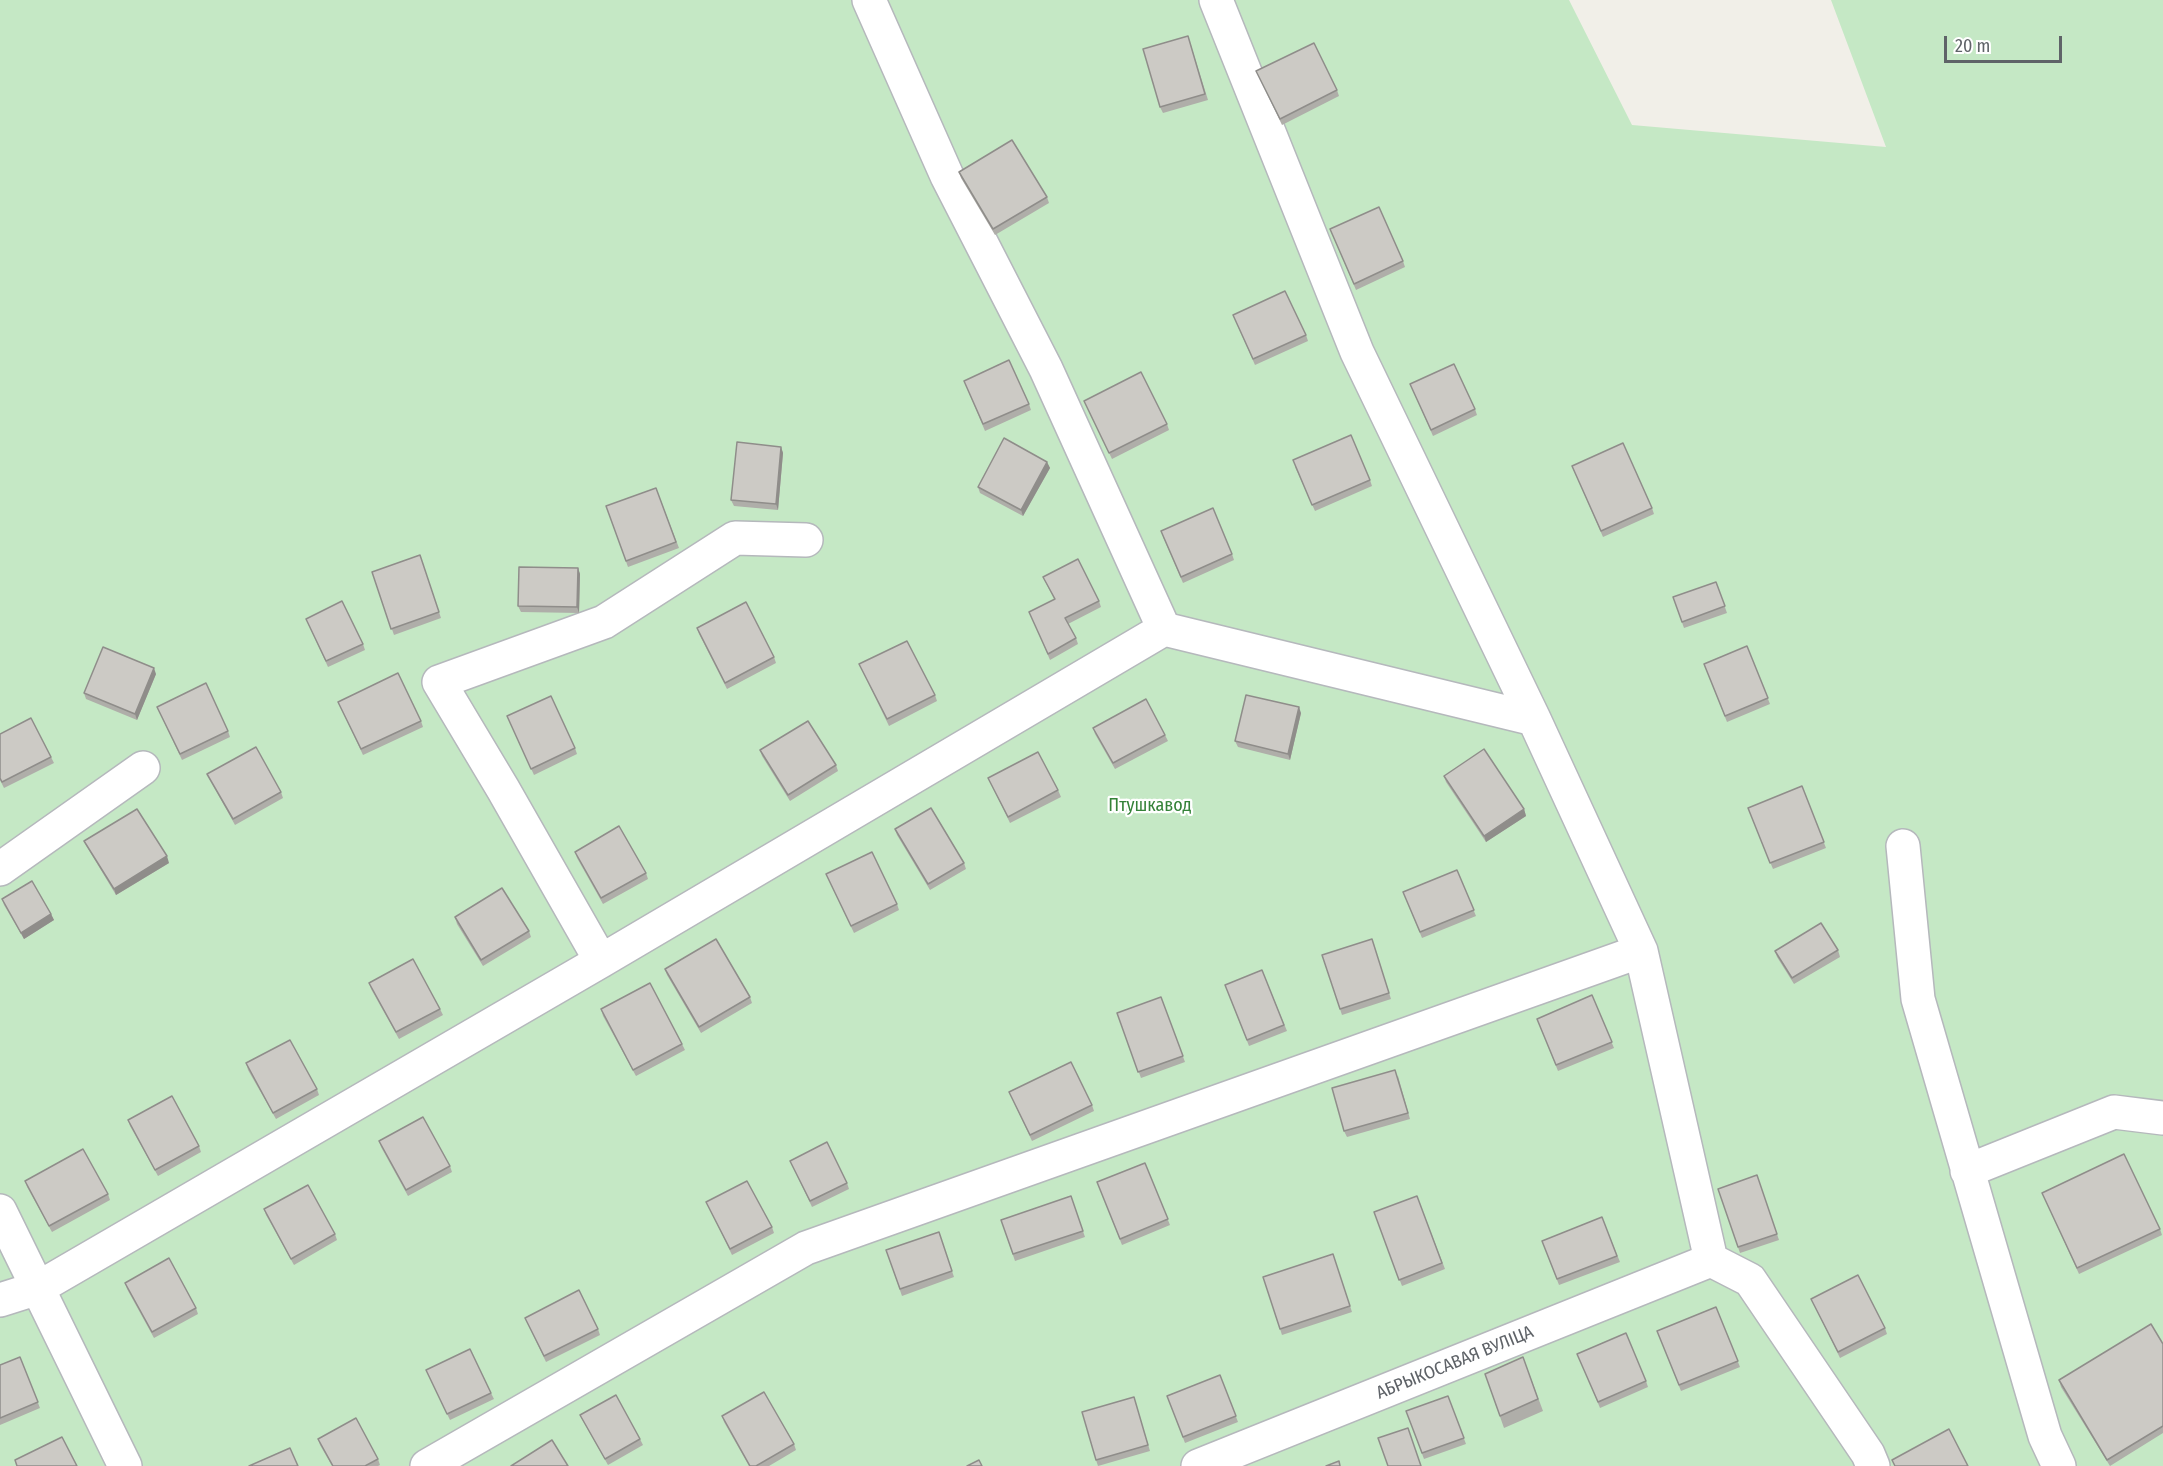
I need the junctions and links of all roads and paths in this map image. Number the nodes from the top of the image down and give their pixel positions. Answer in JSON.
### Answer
{"nodes":[{"id":1,"x":869,"y":0,"type":"edge"},
{"id":2,"x":1216,"y":0,"type":"edge"},
{"id":3,"x":807,"y":540,"type":"dead end"},
{"id":4,"x":1164,"y":629,"type":"junction"},
{"id":5,"x":1534,"y":719,"type":"junction"},
{"id":6,"x":142,"y":768,"type":"dead end"},
{"id":7,"x":1903,"y":846,"type":"dead end"},
{"id":8,"x":0,"y":869,"type":"edge"},
{"id":9,"x":1641,"y":951,"type":"junction"},
{"id":10,"x":601,"y":961,"type":"junction"},
{"id":11,"x":2163,"y":1119,"type":"edge"},
{"id":12,"x":1967,"y":1171,"type":"junction"},
{"id":13,"x":0,"y":1211,"type":"edge"},
{"id":14,"x":1712,"y":1260,"type":"junction"},
{"id":15,"x":38,"y":1288,"type":"junction"},
{"id":16,"x":0,"y":1300,"type":"edge"},
{"id":17,"x":125,"y":1466,"type":"edge"},
{"id":18,"x":427,"y":1466,"type":"edge"},
{"id":19,"x":1198,"y":1466,"type":"edge"},
{"id":20,"x":1873,"y":1466,"type":"edge"},
{"id":21,"x":2059,"y":1466,"type":"edge"}],
"edges":[{"from":1,"to":4,"type":"street"},
{"from":2,"to":5,"type":"street"},
{"from":3,"to":10,"type":"street"},
{"from":4,"to":5,"type":"street"},
{"from":4,"to":10,"type":"street"},
{"from":5,"to":9,"type":"street"},
{"from":6,"to":8,"type":"street"},
{"from":7,"to":12,"type":"street"},
{"from":9,"to":14,"type":"street"},
{"from":9,"to":18,"type":"street"},
{"from":10,"to":15,"type":"street"},
{"from":11,"to":12,"type":"street"},
{"from":12,"to":21,"type":"street"},
{"from":13,"to":15,"type":"street"},
{"from":14,"to":19,"type":"street","name":"АБРЫКОСАВАЯ ВУЛІЦА"},
{"from":14,"to":20,"type":"street"},
{"from":15,"to":16,"type":"street"},
{"from":15,"to":17,"type":"street"}]}
